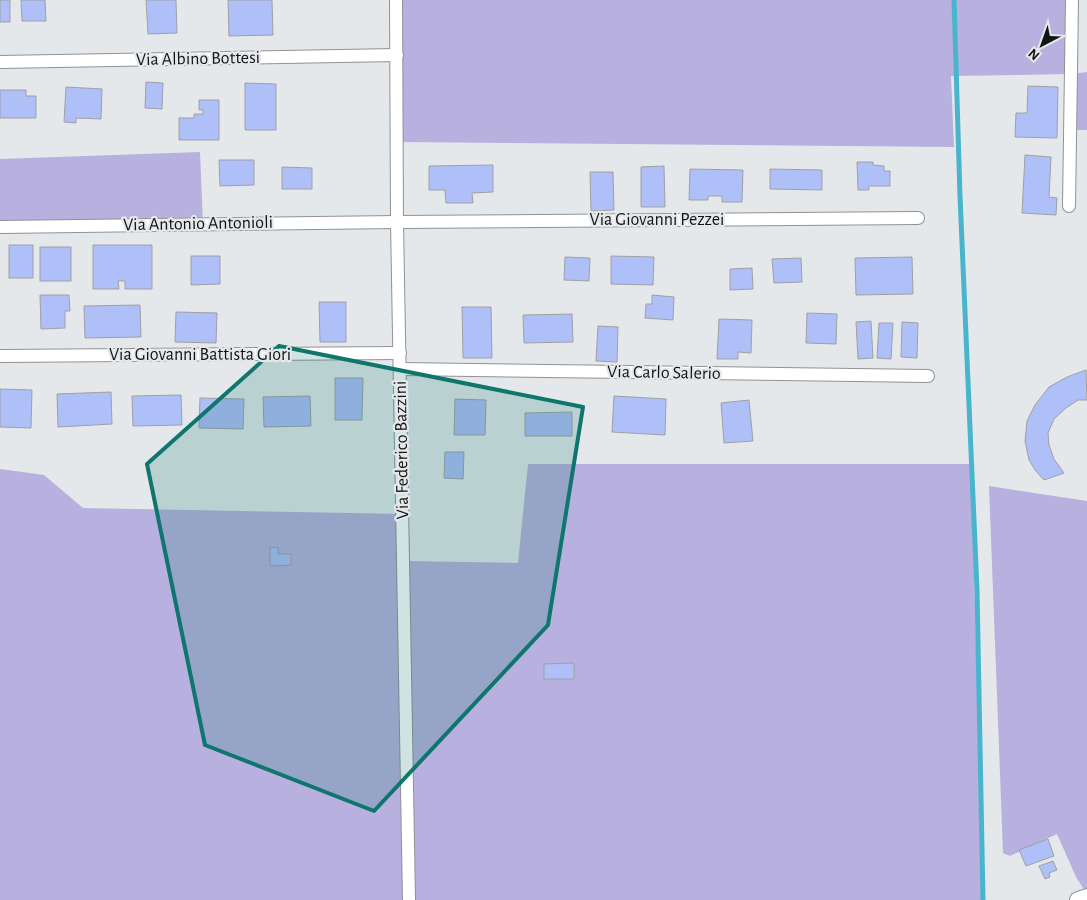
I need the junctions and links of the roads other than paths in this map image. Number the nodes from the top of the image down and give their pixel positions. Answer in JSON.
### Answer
{"nodes":[{"id":1,"x":396,"y":0,"type":"edge"},
{"id":2,"x":1072,"y":0,"type":"edge"},
{"id":3,"x":397,"y":55,"type":"junction"},
{"id":4,"x":0,"y":62,"type":"edge"},
{"id":5,"x":1069,"y":206,"type":"dead end"},
{"id":6,"x":918,"y":218,"type":"dead end"},
{"id":7,"x":397,"y":222,"type":"junction"},
{"id":8,"x":0,"y":227,"type":"edge"},
{"id":9,"x":400,"y":354,"type":"junction"},
{"id":10,"x":0,"y":356,"type":"edge"},
{"id":11,"x":400,"y":369,"type":"junction"},
{"id":12,"x":928,"y":376,"type":"dead end"},
{"id":13,"x":1087,"y":897,"type":"edge"},
{"id":14,"x":409,"y":900,"type":"edge"},
{"id":15,"x":1078,"y":900,"type":"edge"}],
"edges":[{"from":1,"to":3,"type":"street","name":"Via Federico Bazzini"},
{"from":2,"to":5,"type":"street"},
{"from":3,"to":4,"type":"street","name":"Via Albino Bottesi"},
{"from":3,"to":7,"type":"street","name":"Via Federico Bazzini"},
{"from":6,"to":7,"type":"street","name":"Via Giovanni Pezzei"},
{"from":7,"to":8,"type":"street","name":"Via Antonio Antonioli"},
{"from":7,"to":9,"type":"street","name":"Via Federico Bazzini"},
{"from":9,"to":10,"type":"street","name":"Via Giovanni Battista Giori"},
{"from":9,"to":11,"type":"street","name":"Via Federico Bazzini"},
{"from":11,"to":12,"type":"street","name":"Via Carlo Salerio"},
{"from":11,"to":14,"type":"street","name":"Via Federico Bazzini"},
{"from":13,"to":15,"type":"street"}]}
